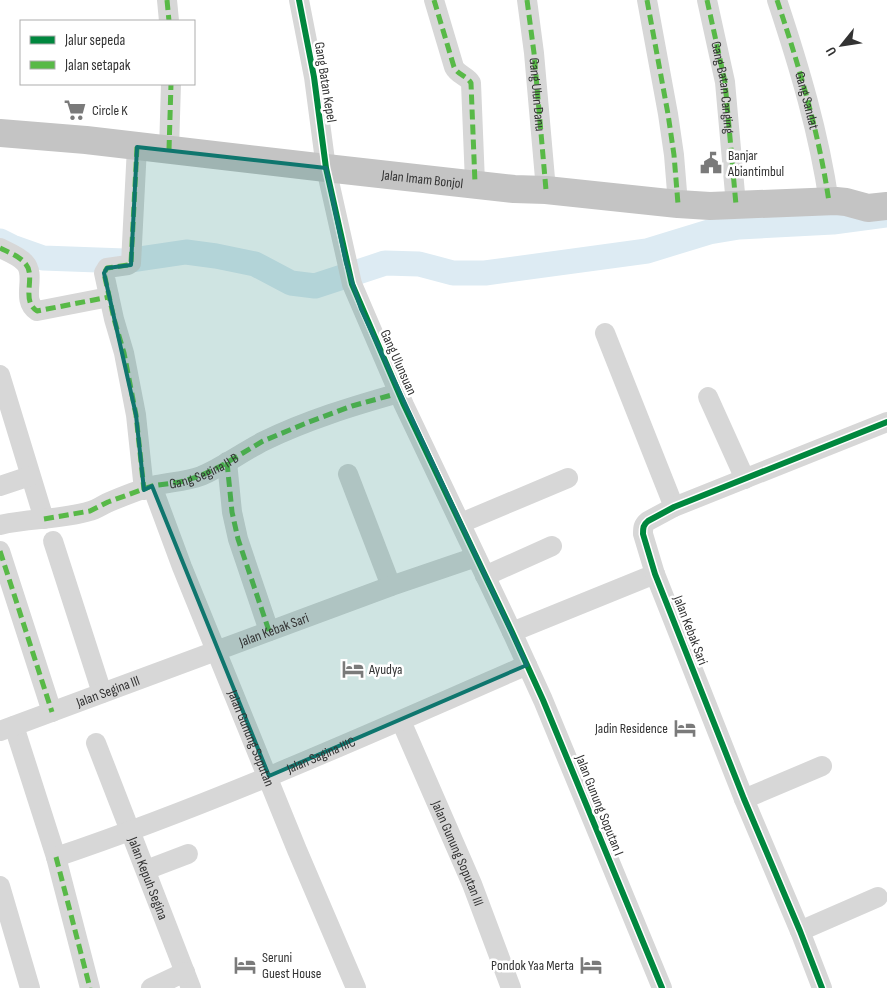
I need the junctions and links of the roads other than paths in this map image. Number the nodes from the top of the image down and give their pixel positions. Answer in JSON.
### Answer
{"nodes":[{"id":1,"x":167,"y":0,"type":"edge"},
{"id":2,"x":299,"y":0,"type":"edge"},
{"id":3,"x":434,"y":0,"type":"edge"},
{"id":4,"x":526,"y":0,"type":"edge"},
{"id":5,"x":647,"y":0,"type":"edge"},
{"id":6,"x":707,"y":0,"type":"edge"},
{"id":7,"x":777,"y":0,"type":"edge"},
{"id":8,"x":169,"y":20,"type":"edge"},
{"id":9,"x":171,"y":85,"type":"edge"},
{"id":10,"x":0,"y":134,"type":"edge"},
{"id":11,"x":138,"y":146,"type":"junction"},
{"id":12,"x":169,"y":150,"type":"junction"},
{"id":13,"x":326,"y":168,"type":"junction"},
{"id":14,"x":476,"y":183,"type":"junction"},
{"id":15,"x":546,"y":190,"type":"junction"},
{"id":16,"x":887,"y":190,"type":"edge"},
{"id":17,"x":838,"y":202,"type":"junction"},
{"id":18,"x":678,"y":204,"type":"junction"},
{"id":19,"x":736,"y":205,"type":"junction"},
{"id":20,"x":887,"y":206,"type":"edge"},
{"id":21,"x":0,"y":248,"type":"edge"},
{"id":22,"x":109,"y":297,"type":"junction"},
{"id":23,"x":605,"y":333,"type":"dead end"},
{"id":24,"x":0,"y":375,"type":"edge"},
{"id":25,"x":399,"y":393,"type":"junction"},
{"id":26,"x":708,"y":397,"type":"dead end"},
{"id":27,"x":887,"y":422,"type":"edge"},
{"id":28,"x":227,"y":462,"type":"junction"},
{"id":29,"x":348,"y":474,"type":"dead end"},
{"id":30,"x":30,"y":476,"type":"junction"},
{"id":31,"x":568,"y":478,"type":"dead end"},
{"id":32,"x":745,"y":479,"type":"junction"},
{"id":33,"x":0,"y":486,"type":"edge"},
{"id":34,"x":148,"y":488,"type":"junction"},
{"id":35,"x":674,"y":507,"type":"junction"},
{"id":36,"x":44,"y":519,"type":"junction"},
{"id":37,"x":461,"y":523,"type":"junction"},
{"id":38,"x":0,"y":525,"type":"edge"},
{"id":39,"x":53,"y":541,"type":"dead end"},
{"id":40,"x":552,"y":546,"type":"dead end"},
{"id":41,"x":0,"y":551,"type":"edge"},
{"id":42,"x":476,"y":557,"type":"junction"},
{"id":43,"x":655,"y":574,"type":"junction"},
{"id":44,"x":485,"y":576,"type":"junction"},
{"id":45,"x":390,"y":586,"type":"junction"},
{"id":46,"x":269,"y":631,"type":"junction"},
{"id":47,"x":512,"y":632,"type":"junction"},
{"id":48,"x":216,"y":651,"type":"junction"},
{"id":49,"x":527,"y":665,"type":"junction"},
{"id":50,"x":102,"y":693,"type":"junction"},
{"id":51,"x":52,"y":712,"type":"junction"},
{"id":52,"x":401,"y":721,"type":"junction"},
{"id":53,"x":7,"y":728,"type":"edge"},
{"id":54,"x":96,"y":743,"type":"dead end"},
{"id":55,"x":822,"y":766,"type":"dead end"},
{"id":56,"x":268,"y":776,"type":"junction"},
{"id":57,"x":744,"y":799,"type":"junction"},
{"id":58,"x":130,"y":832,"type":"junction"},
{"id":59,"x":188,"y":854,"type":"dead end"},
{"id":60,"x":56,"y":858,"type":"junction"},
{"id":61,"x":146,"y":870,"type":"junction"},
{"id":62,"x":0,"y":886,"type":"edge"},
{"id":63,"x":878,"y":897,"type":"dead end"},
{"id":64,"x":800,"y":932,"type":"junction"},
{"id":65,"x":188,"y":980,"type":"edge"},
{"id":66,"x":30,"y":988,"type":"edge"},
{"id":67,"x":90,"y":988,"type":"edge"},
{"id":68,"x":151,"y":988,"type":"edge"},
{"id":69,"x":356,"y":988,"type":"edge"},
{"id":70,"x":510,"y":988,"type":"edge"},
{"id":71,"x":662,"y":988,"type":"edge"},
{"id":72,"x":822,"y":988,"type":"edge"}],
"edges":[{"from":1,"to":8,"type":"street"},
{"from":2,"to":13,"type":"street","name":"Gang Batan Kepel"},
{"from":3,"to":14,"type":"street"},
{"from":4,"to":15,"type":"street","name":"Gang Ulun Danu"},
{"from":5,"to":18,"type":"street"},
{"from":6,"to":19,"type":"street","name":"Gang Batan Canging"},
{"from":7,"to":17,"type":"street","name":"Gang Sandat"},
{"from":9,"to":12,"type":"street"},
{"from":10,"to":11,"type":"highway","name":"Jalan Imam Bonjol"},
{"from":11,"to":12,"type":"highway","name":"Jalan Imam Bonjol"},
{"from":11,"to":22,"type":"street","name":"Jalan Gunung Soputan"},
{"from":12,"to":13,"type":"highway","name":"Jalan Imam Bonjol"},
{"from":13,"to":14,"type":"highway","name":"Jalan Imam Bonjol"},
{"from":13,"to":25,"type":"street","name":"Gang Ulunsuan"},
{"from":14,"to":15,"type":"highway","name":"Jalan Imam Bonjol"},
{"from":15,"to":18,"type":"highway","name":"Jalan Imam Bonjol"},
{"from":16,"to":17,"type":"highway","name":"Jalan Imam Bonjol"},
{"from":17,"to":19,"type":"highway","name":"Jalan Imam Bonjol"},
{"from":17,"to":20,"type":"highway","name":"Jalan Imam Bonjol"},
{"from":18,"to":19,"type":"highway","name":"Jalan Imam Bonjol"},
{"from":21,"to":22,"type":"street"},
{"from":22,"to":34,"type":"street","name":"Jalan Gunung Soputan"},
{"from":23,"to":35,"type":"street"},
{"from":24,"to":30,"type":"street"},
{"from":25,"to":28,"type":"street","name":"Gang Segina II B"},
{"from":25,"to":37,"type":"street","name":"Gang Ulunsuan"},
{"from":26,"to":32,"type":"street"},
{"from":27,"to":32,"type":"street","name":"Jalan Kebak Sari"},
{"from":28,"to":34,"type":"street","name":"Gang Segina II B"},
{"from":28,"to":46,"type":"street"},
{"from":29,"to":45,"type":"street"},
{"from":30,"to":33,"type":"street"},
{"from":30,"to":36,"type":"street"},
{"from":31,"to":37,"type":"street"},
{"from":32,"to":35,"type":"street","name":"Jalan Kebak Sari"},
{"from":34,"to":36,"type":"street","name":"Gang Segina II B"},
{"from":34,"to":48,"type":"street","name":"Jalan Gunung Soputan"},
{"from":35,"to":43,"type":"street","name":"Jalan Kebak Sari"},
{"from":36,"to":38,"type":"street","name":"Gang Segina II B"},
{"from":37,"to":42,"type":"street","name":"Gang Ulunsuan"},
{"from":39,"to":50,"type":"street"},
{"from":40,"to":44,"type":"street"},
{"from":41,"to":51,"type":"street"},
{"from":42,"to":44,"type":"street"},
{"from":42,"to":45,"type":"street","name":"Jalan Kebak Sari"},
{"from":43,"to":47,"type":"street"},
{"from":43,"to":57,"type":"street","name":"Jalan Kebak Sari"},
{"from":44,"to":47,"type":"street"},
{"from":45,"to":46,"type":"street","name":"Jalan Kebak Sari"},
{"from":46,"to":48,"type":"street","name":"Jalan Kebak Sari"},
{"from":47,"to":49,"type":"street","name":"Jalan Gunung Soputan I"},
{"from":48,"to":50,"type":"street","name":"Jalan Segina III"},
{"from":48,"to":56,"type":"street","name":"Jalan Gunung Soputan"},
{"from":49,"to":52,"type":"street","name":"Jalan Sagina IIIC"},
{"from":49,"to":71,"type":"street","name":"Jalan Gunung Soputan I"},
{"from":50,"to":51,"type":"street","name":"Jalan Segina III"},
{"from":51,"to":53,"type":"street","name":"Jalan Segina III"},
{"from":52,"to":56,"type":"street","name":"Jalan Sagina IIIC"},
{"from":52,"to":70,"type":"street","name":"Jalan Gunung Soputan III"},
{"from":53,"to":60,"type":"street"},
{"from":54,"to":58,"type":"street","name":"Jalan Kepuh Segina"},
{"from":55,"to":57,"type":"street"},
{"from":56,"to":58,"type":"street","name":"Jalan Sagina IIIC"},
{"from":56,"to":69,"type":"street","name":"Jalan Gunung Soputan"},
{"from":57,"to":64,"type":"street","name":"Jalan Kebak Sari"},
{"from":58,"to":60,"type":"street","name":"Jalan Sagina IIIC"},
{"from":58,"to":61,"type":"street","name":"Jalan Kepuh Segina"},
{"from":59,"to":61,"type":"street"},
{"from":60,"to":67,"type":"street"},
{"from":61,"to":65,"type":"street","name":"Jalan Kepuh Segina"},
{"from":62,"to":66,"type":"street"},
{"from":63,"to":64,"type":"street"},
{"from":64,"to":72,"type":"street","name":"Jalan Kebak Sari"},
{"from":65,"to":68,"type":"street"}]}
